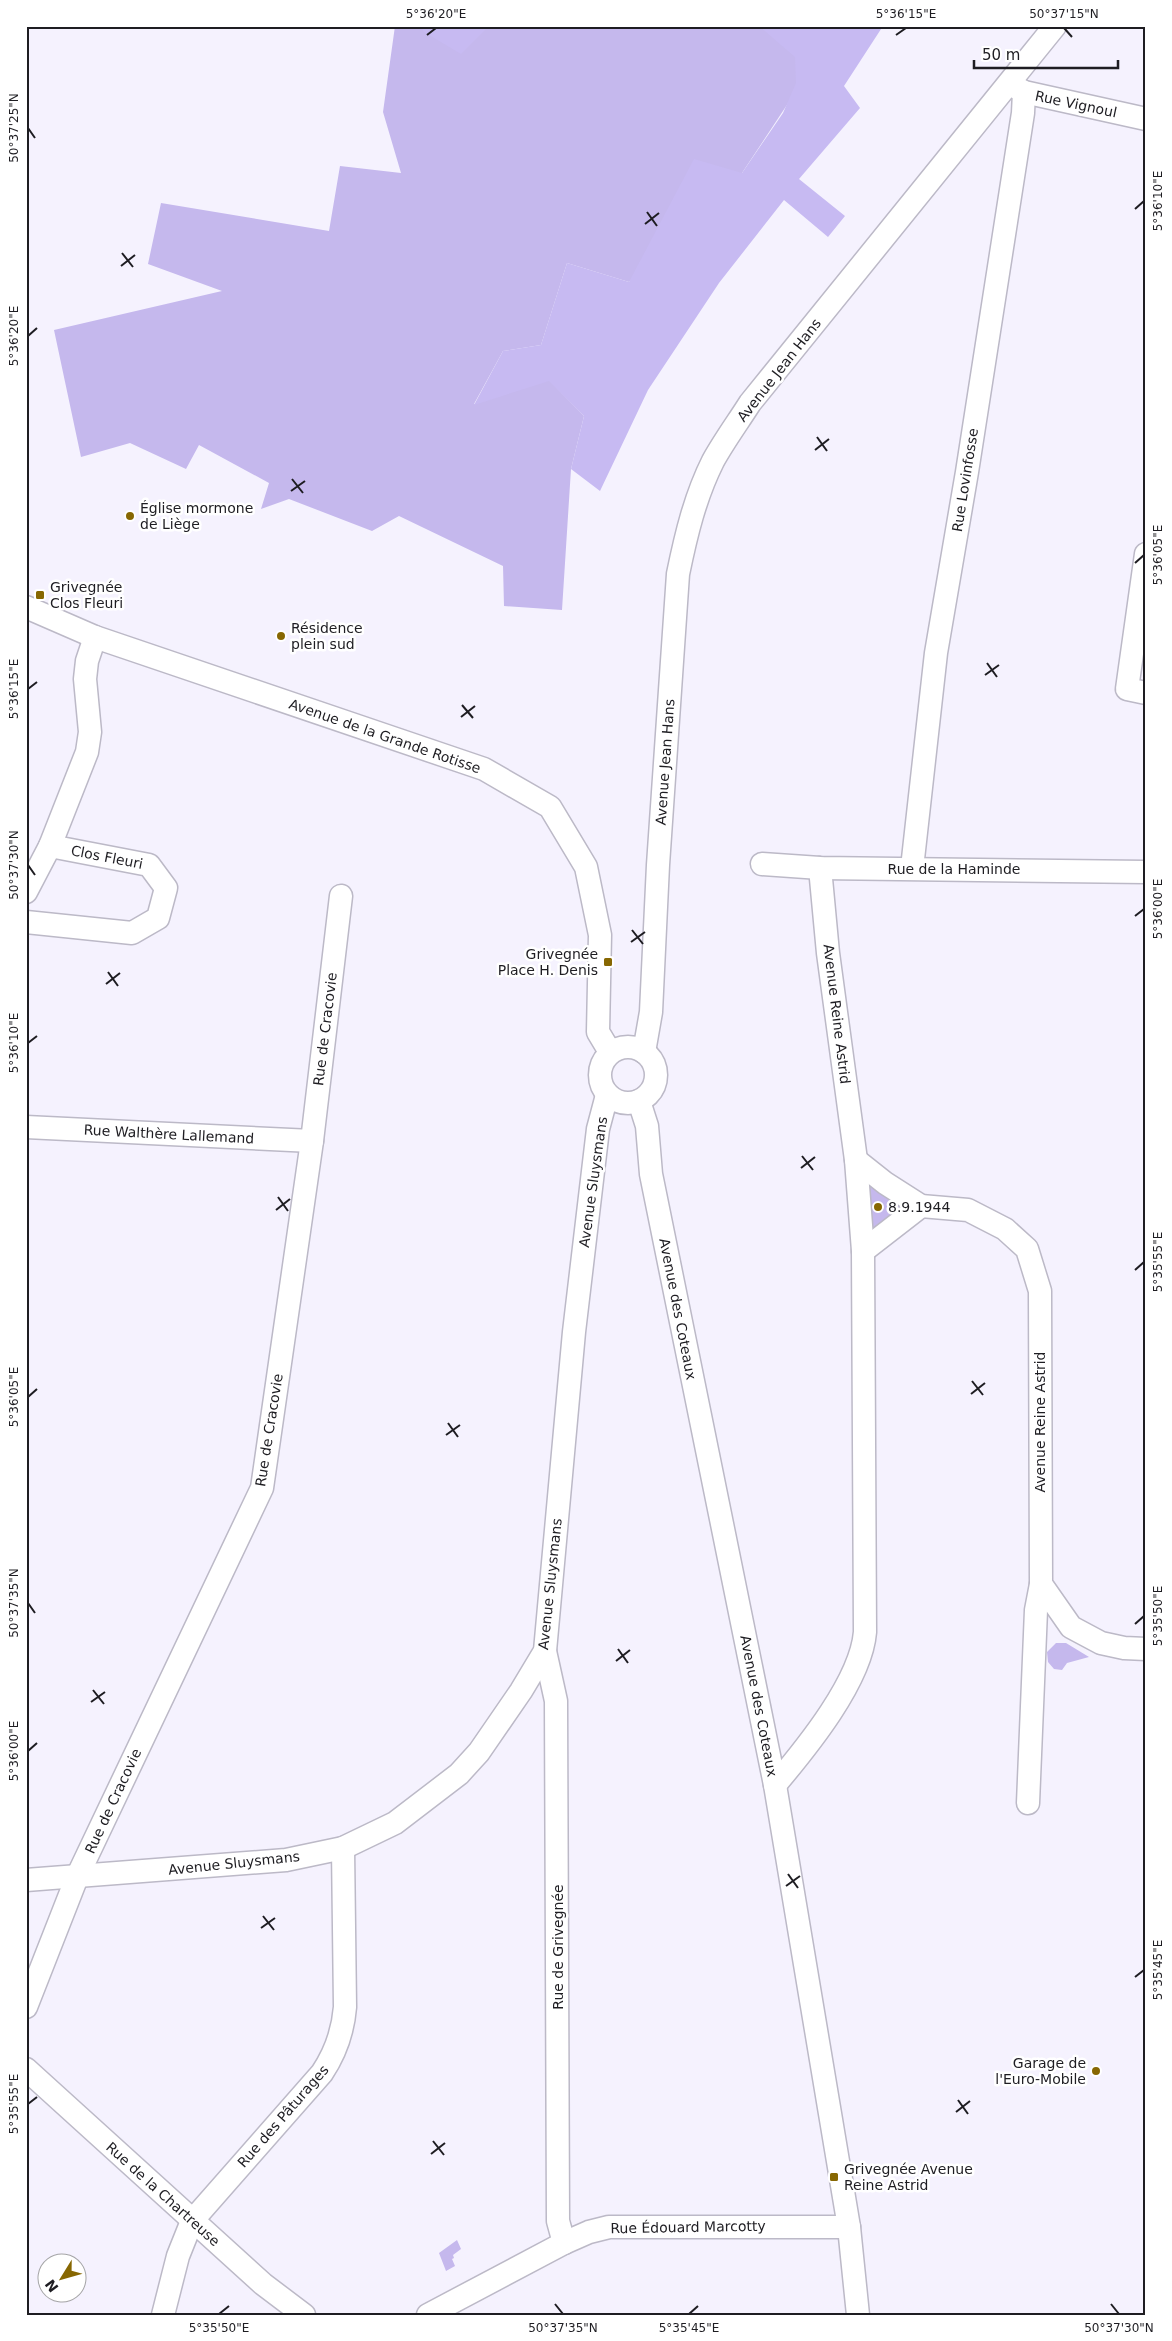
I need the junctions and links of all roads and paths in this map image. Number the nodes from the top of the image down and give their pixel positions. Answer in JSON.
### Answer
{"nodes":[{"id":1,"x":1055,"y":26,"type":"edge"},
{"id":2,"x":1017,"y":88,"type":"junction"},
{"id":3,"x":1146,"y":119,"type":"edge"},
{"id":4,"x":1146,"y":554,"type":"edge"},
{"id":5,"x":26,"y":607,"type":"edge"},
{"id":6,"x":95,"y":637,"type":"junction"},
{"id":7,"x":1146,"y":694,"type":"edge"},
{"id":8,"x":50,"y":846,"type":"junction"},
{"id":9,"x":762,"y":864,"type":"dead end"},
{"id":10,"x":820,"y":868,"type":"junction"},
{"id":11,"x":912,"y":868,"type":"junction"},
{"id":12,"x":1146,"y":872,"type":"edge"},
{"id":13,"x":26,"y":892,"type":"edge"},
{"id":14,"x":341,"y":896,"type":"dead end"},
{"id":15,"x":26,"y":922,"type":"edge"},
{"id":16,"x":610,"y":1052,"type":"junction"},
{"id":17,"x":644,"y":1052,"type":"junction"},
{"id":18,"x":607,"y":1095,"type":"junction"},
{"id":19,"x":639,"y":1101,"type":"junction"},
{"id":20,"x":26,"y":1127,"type":"edge"},
{"id":21,"x":312,"y":1141,"type":"junction"},
{"id":22,"x":856,"y":1160,"type":"junction"},
{"id":23,"x":921,"y":1206,"type":"junction"},
{"id":24,"x":863,"y":1250,"type":"junction"},
{"id":25,"x":1041,"y":1584,"type":"junction"},
{"id":26,"x":1071,"y":1627,"type":"junction"},
{"id":27,"x":1146,"y":1649,"type":"edge"},
{"id":28,"x":1035,"y":1650,"type":"junction"},
{"id":29,"x":545,"y":1651,"type":"junction"},
{"id":30,"x":775,"y":1785,"type":"junction"},
{"id":31,"x":1028,"y":1803,"type":"dead end"},
{"id":32,"x":343,"y":1848,"type":"junction"},
{"id":33,"x":77,"y":1877,"type":"junction"},
{"id":34,"x":26,"y":1880,"type":"edge"},
{"id":35,"x":26,"y":2007,"type":"edge"},
{"id":36,"x":26,"y":2069,"type":"edge"},
{"id":37,"x":192,"y":2222,"type":"junction"},
{"id":38,"x":849,"y":2226,"type":"junction"},
{"id":39,"x":564,"y":2243,"type":"junction"},
{"id":40,"x":163,"y":2315,"type":"edge"},
{"id":41,"x":304,"y":2315,"type":"edge"},
{"id":42,"x":428,"y":2315,"type":"edge"},
{"id":43,"x":858,"y":2315,"type":"edge"}],
"edges":[{"from":1,"to":2,"type":"street","name":"Avenue Jean Hans"},
{"from":2,"to":3,"type":"street","name":"Rue Vignoul"},
{"from":2,"to":11,"type":"street","name":"Rue Lovinfosse"},
{"from":2,"to":17,"type":"street","name":"Avenue Jean Hans"},
{"from":4,"to":7,"type":"street"},
{"from":5,"to":6,"type":"street","name":"Avenue de la Grande Rotisse"},
{"from":6,"to":8,"type":"street","name":"Clos Fleuri"},
{"from":6,"to":16,"type":"street","name":"Avenue de la Grande Rotisse"},
{"from":8,"to":13,"type":"street","name":"Clos Fleuri"},
{"from":8,"to":15,"type":"street","name":"Clos Fleuri"},
{"from":9,"to":10,"type":"street","name":"Rue de la Haminde"},
{"from":10,"to":11,"type":"street","name":"Rue de la Haminde"},
{"from":10,"to":22,"type":"street","name":"Avenue Reine Astrid"},
{"from":11,"to":12,"type":"street","name":"Rue de la Haminde"},
{"from":14,"to":21,"type":"street","name":"Rue de Cracovie"},
{"from":16,"to":17,"type":"street"},
{"from":16,"to":18,"type":"street"},
{"from":17,"to":19,"type":"street"},
{"from":18,"to":19,"type":"street"},
{"from":18,"to":29,"type":"street","name":"Avenue Sluysmans"},
{"from":19,"to":30,"type":"street","name":"Avenue des Coteaux"},
{"from":20,"to":21,"type":"street","name":"Rue Walthère Lallemand"},
{"from":21,"to":33,"type":"street","name":"Rue de Cracovie"},
{"from":22,"to":23,"type":"street","name":"Avenue Reine Astrid"},
{"from":22,"to":24,"type":"street","name":"Avenue Reine Astrid"},
{"from":23,"to":24,"type":"street"},
{"from":23,"to":25,"type":"street","name":"Avenue Reine Astrid"},
{"from":24,"to":30,"type":"street","name":"Avenue Reine Astrid"},
{"from":25,"to":26,"type":"street"},
{"from":25,"to":28,"type":"street","name":"Avenue Reine Astrid"},
{"from":26,"to":27,"type":"street"},
{"from":26,"to":28,"type":"street"},
{"from":28,"to":31,"type":"street","name":"Avenue Reine Astrid"},
{"from":29,"to":32,"type":"street","name":"Avenue Sluysmans"},
{"from":29,"to":39,"type":"street","name":"Rue de Grivegnée"},
{"from":30,"to":38,"type":"street","name":"Avenue des Coteaux"},
{"from":32,"to":33,"type":"street","name":"Avenue Sluysmans"},
{"from":32,"to":37,"type":"street","name":"Rue des Pâturages"},
{"from":33,"to":34,"type":"street","name":"Avenue Sluysmans"},
{"from":33,"to":35,"type":"street","name":"Rue de Cracovie"},
{"from":36,"to":37,"type":"street","name":"Rue de la Chartreuse"},
{"from":37,"to":40,"type":"street","name":"Rue des Pâturages"},
{"from":37,"to":41,"type":"street","name":"Rue de la Chartreuse"},
{"from":38,"to":39,"type":"street","name":"Rue Édouard Marcotty"},
{"from":38,"to":43,"type":"street","name":"Avenue des Coteaux"},
{"from":39,"to":42,"type":"street","name":"Rue Édouard Marcotty"}]}
